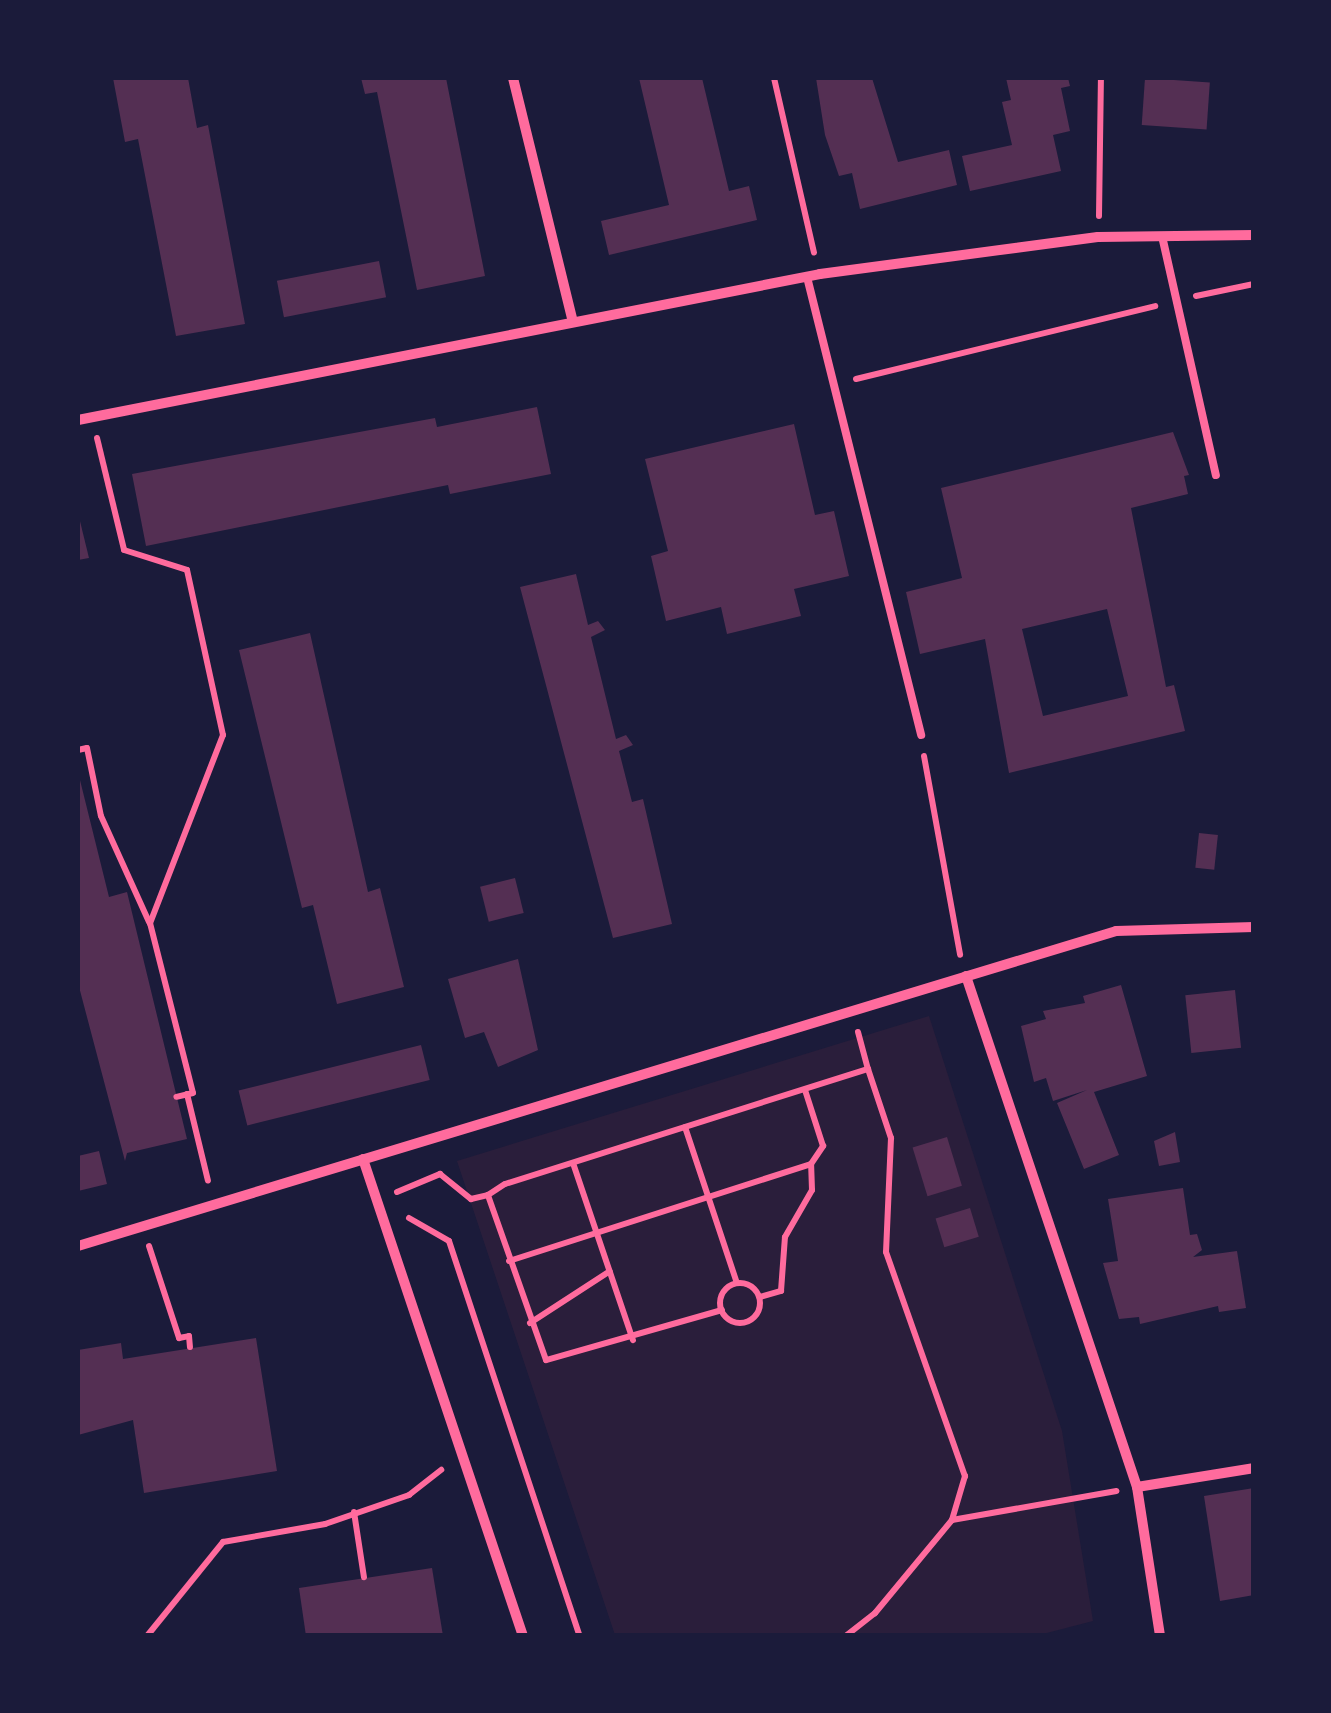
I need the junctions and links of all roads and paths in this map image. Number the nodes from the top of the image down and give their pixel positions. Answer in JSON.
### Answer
{"nodes":[{"id":1,"x":512,"y":78,"type":"edge"},
{"id":2,"x":774,"y":78,"type":"edge"},
{"id":3,"x":1101,"y":78,"type":"edge"},
{"id":4,"x":1254,"y":235,"type":"edge"},
{"id":5,"x":1162,"y":236,"type":"junction"},
{"id":6,"x":1098,"y":237,"type":"junction"},
{"id":7,"x":820,"y":274,"type":"junction"},
{"id":8,"x":807,"y":277,"type":"junction"},
{"id":9,"x":1254,"y":284,"type":"edge"},
{"id":10,"x":1178,"y":300,"type":"junction"},
{"id":11,"x":573,"y":322,"type":"junction"},
{"id":12,"x":836,"y":384,"type":"junction"},
{"id":13,"x":92,"y":417,"type":"junction"},
{"id":14,"x":78,"y":420,"type":"edge"},
{"id":15,"x":1216,"y":475,"type":"dead end"},
{"id":16,"x":921,"y":735,"type":"joint"},
{"id":17,"x":78,"y":750,"type":"edge"},
{"id":18,"x":150,"y":923,"type":"junction"},
{"id":19,"x":1254,"y":927,"type":"edge"},
{"id":20,"x":966,"y":976,"type":"junction"},
{"id":21,"x":851,"y":1011,"type":"junction"},
{"id":22,"x":868,"y":1069,"type":"junction"},
{"id":23,"x":805,"y":1090,"type":"junction"},
{"id":24,"x":188,"y":1094,"type":"junction"},
{"id":25,"x":176,"y":1097,"type":"dead end"},
{"id":26,"x":685,"y":1127,"type":"junction"},
{"id":27,"x":362,"y":1159,"type":"junction"},
{"id":28,"x":573,"y":1163,"type":"junction"},
{"id":29,"x":811,"y":1164,"type":"junction"},
{"id":30,"x":488,"y":1195,"type":"junction"},
{"id":31,"x":708,"y":1197,"type":"junction"},
{"id":32,"x":378,"y":1200,"type":"junction"},
{"id":33,"x":214,"y":1204,"type":"junction"},
{"id":34,"x":143,"y":1226,"type":"junction"},
{"id":35,"x":597,"y":1232,"type":"junction"},
{"id":36,"x":78,"y":1246,"type":"edge"},
{"id":37,"x":509,"y":1260,"type":"junction"},
{"id":38,"x":610,"y":1271,"type":"junction"},
{"id":39,"x":737,"y":1283,"type":"junction"},
{"id":40,"x":760,"y":1297,"type":"junction"},
{"id":41,"x":722,"y":1310,"type":"junction"},
{"id":42,"x":530,"y":1323,"type":"junction"},
{"id":43,"x":633,"y":1340,"type":"junction"},
{"id":44,"x":190,"y":1347,"type":"dead end"},
{"id":45,"x":462,"y":1454,"type":"junction"},
{"id":46,"x":1254,"y":1468,"type":"edge"},
{"id":47,"x":1137,"y":1487,"type":"junction"},
{"id":48,"x":354,"y":1512,"type":"junction"},
{"id":49,"x":952,"y":1520,"type":"junction"},
{"id":50,"x":364,"y":1577,"type":"dead end"},
{"id":51,"x":148,"y":1636,"type":"edge"},
{"id":52,"x":522,"y":1636,"type":"edge"},
{"id":53,"x":580,"y":1636,"type":"edge"},
{"id":54,"x":846,"y":1636,"type":"edge"},
{"id":55,"x":1160,"y":1636,"type":"edge"}],
"edges":[{"from":1,"to":11,"type":"street"},
{"from":2,"to":7,"type":"path"},
{"from":3,"to":6,"type":"path"},
{"from":4,"to":5,"type":"street"},
{"from":5,"to":6,"type":"street"},
{"from":5,"to":10,"type":"lane"},
{"from":6,"to":7,"type":"street"},
{"from":7,"to":8,"type":"street"},
{"from":8,"to":11,"type":"street"},
{"from":8,"to":12,"type":"lane"},
{"from":9,"to":10,"type":"path"},
{"from":10,"to":12,"type":"path"},
{"from":10,"to":15,"type":"lane"},
{"from":11,"to":13,"type":"street"},
{"from":12,"to":16,"type":"lane"},
{"from":13,"to":14,"type":"street"},
{"from":13,"to":18,"type":"path"},
{"from":16,"to":20,"type":"path"},
{"from":17,"to":18,"type":"path"},
{"from":18,"to":24,"type":"path"},
{"from":19,"to":20,"type":"street"},
{"from":20,"to":21,"type":"street"},
{"from":20,"to":47,"type":"street"},
{"from":21,"to":22,"type":"path"},
{"from":21,"to":27,"type":"street"},
{"from":22,"to":23,"type":"path"},
{"from":22,"to":49,"type":"path"},
{"from":23,"to":26,"type":"path"},
{"from":23,"to":29,"type":"path"},
{"from":24,"to":25,"type":"path"},
{"from":24,"to":33,"type":"path"},
{"from":26,"to":28,"type":"path"},
{"from":26,"to":31,"type":"path"},
{"from":27,"to":32,"type":"street"},
{"from":27,"to":33,"type":"street"},
{"from":28,"to":30,"type":"path"},
{"from":28,"to":35,"type":"path"},
{"from":29,"to":31,"type":"path"},
{"from":29,"to":40,"type":"path"},
{"from":30,"to":32,"type":"path"},
{"from":30,"to":37,"type":"path"},
{"from":31,"to":35,"type":"path"},
{"from":31,"to":39,"type":"path"},
{"from":32,"to":45,"type":"street"},
{"from":32,"to":53,"type":"path"},
{"from":33,"to":34,"type":"street"},
{"from":34,"to":36,"type":"street"},
{"from":34,"to":44,"type":"path"},
{"from":35,"to":37,"type":"path"},
{"from":35,"to":38,"type":"path"},
{"from":37,"to":42,"type":"path"},
{"from":38,"to":42,"type":"path"},
{"from":38,"to":43,"type":"path"},
{"from":39,"to":40,"type":"path"},
{"from":39,"to":41,"type":"path"},
{"from":40,"to":41,"type":"path"},
{"from":41,"to":43,"type":"path"},
{"from":42,"to":43,"type":"path"},
{"from":45,"to":48,"type":"path"},
{"from":45,"to":52,"type":"street"},
{"from":46,"to":47,"type":"street"},
{"from":47,"to":49,"type":"path"},
{"from":47,"to":55,"type":"street"},
{"from":48,"to":50,"type":"path"},
{"from":48,"to":51,"type":"path"},
{"from":49,"to":54,"type":"path"}]}
